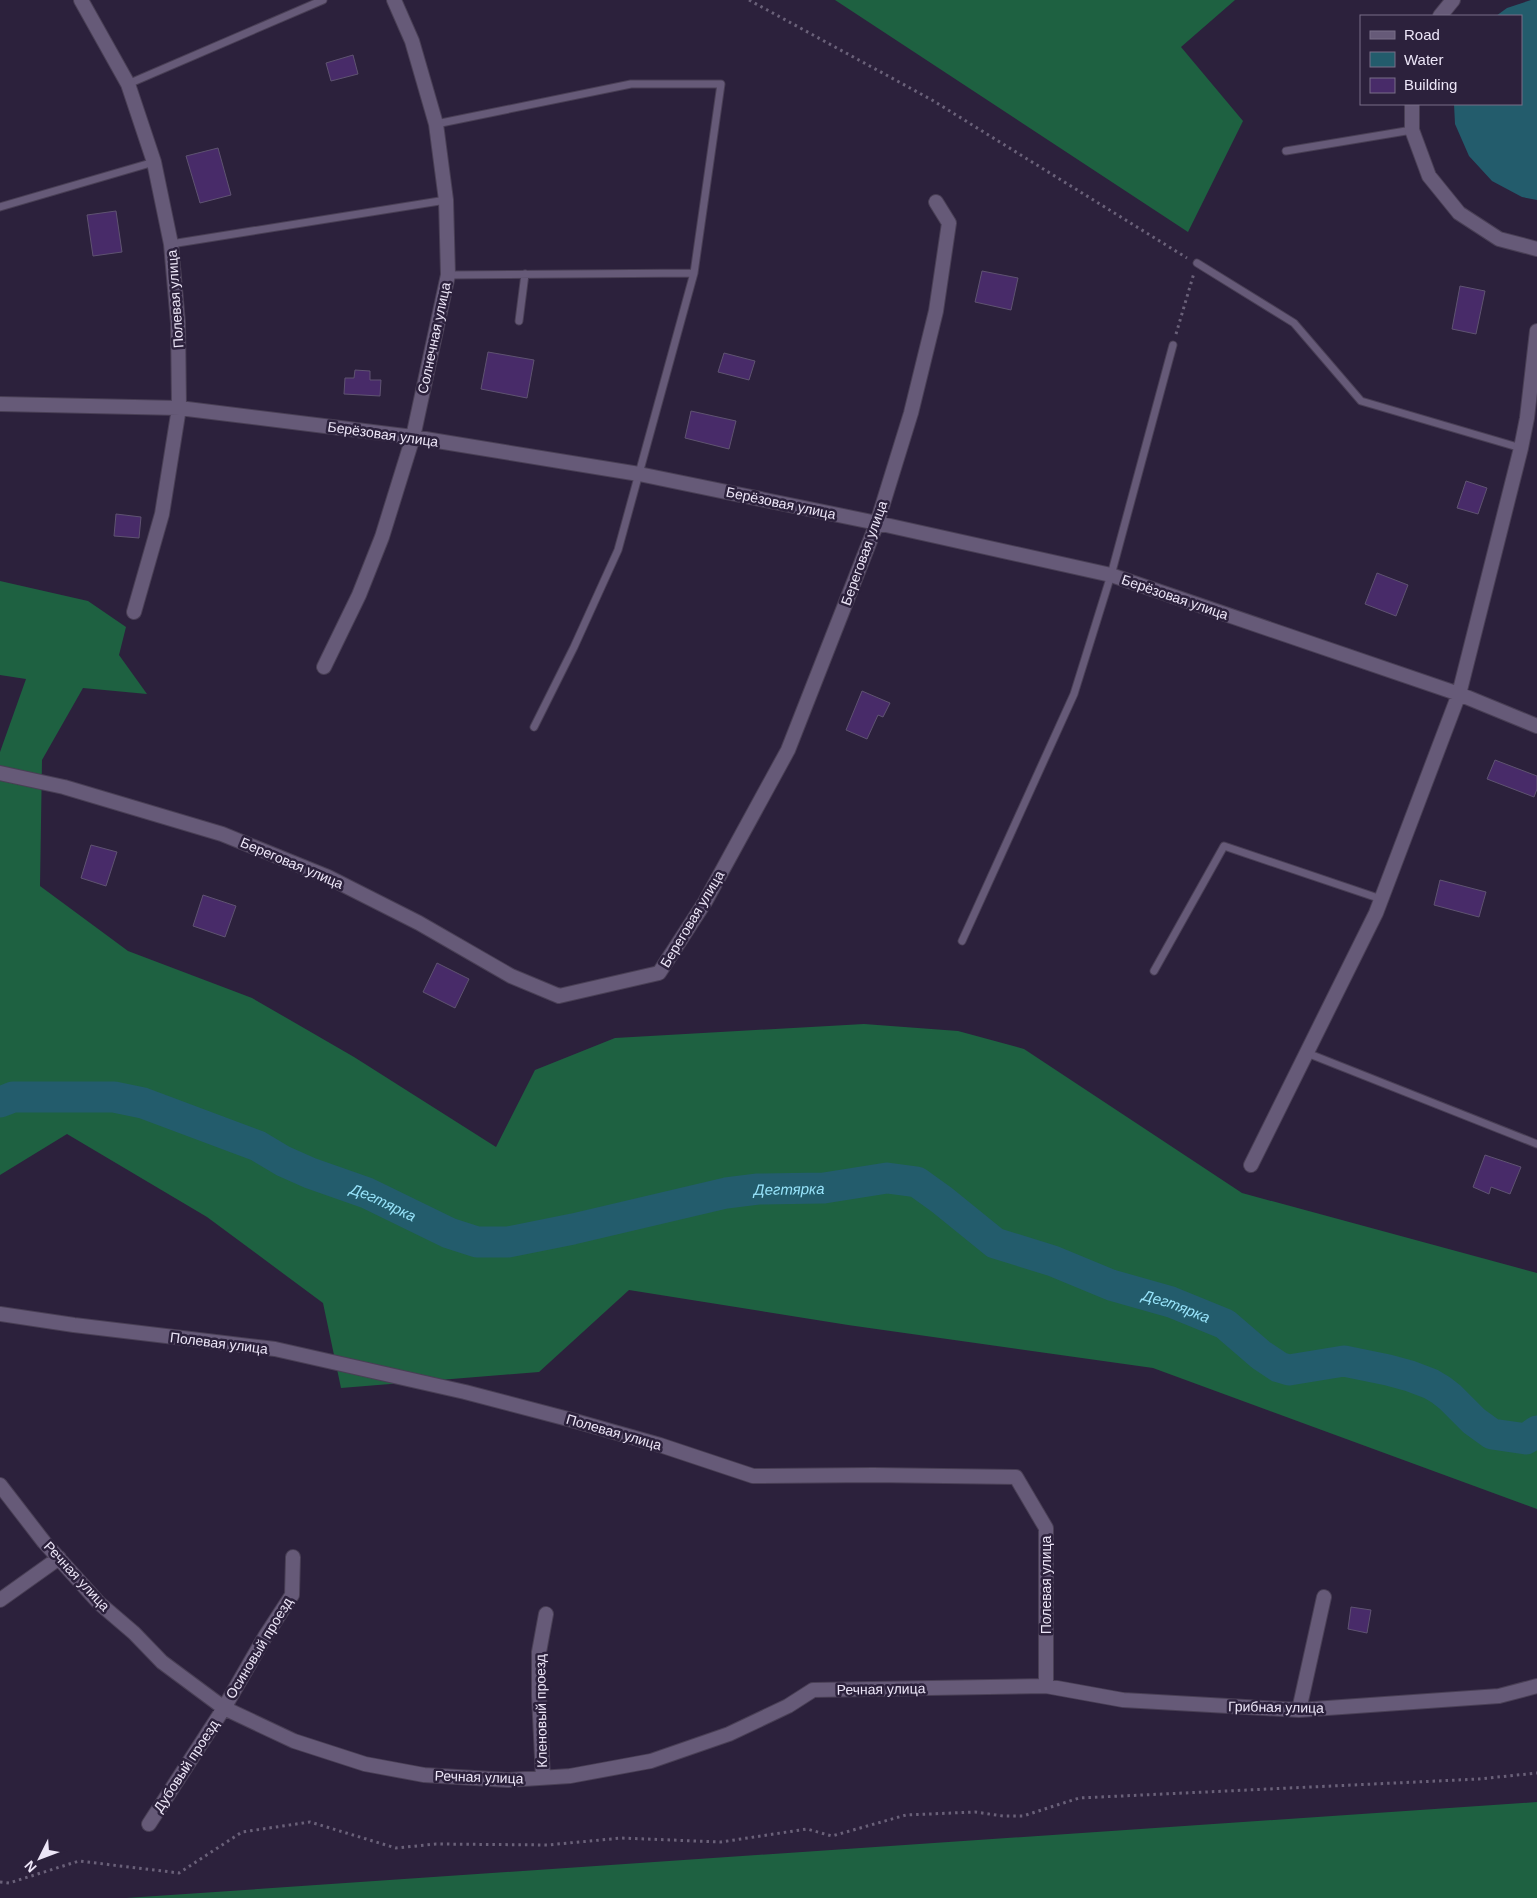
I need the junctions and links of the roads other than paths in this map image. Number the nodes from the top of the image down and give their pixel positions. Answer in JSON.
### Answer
{"nodes":[{"id":1,"x":81,"y":0,"type":"edge"},
{"id":2,"x":323,"y":0,"type":"edge"},
{"id":3,"x":394,"y":0,"type":"edge"},
{"id":4,"x":1452,"y":0,"type":"edge"},
{"id":5,"x":1441,"y":15,"type":"edge"},
{"id":6,"x":128,"y":84,"type":"junction"},
{"id":7,"x":1412,"y":105,"type":"edge"},
{"id":8,"x":436,"y":124,"type":"junction"},
{"id":9,"x":1412,"y":130,"type":"junction"},
{"id":10,"x":1286,"y":151,"type":"dead end"},
{"id":11,"x":154,"y":162,"type":"junction"},
{"id":12,"x":446,"y":200,"type":"junction"},
{"id":13,"x":936,"y":202,"type":"dead end"},
{"id":14,"x":0,"y":207,"type":"edge"},
{"id":15,"x":171,"y":244,"type":"junction"},
{"id":16,"x":1537,"y":249,"type":"edge"},
{"id":17,"x":1197,"y":263,"type":"road end"},
{"id":18,"x":694,"y":273,"type":"junction"},
{"id":19,"x":525,"y":274,"type":"junction"},
{"id":20,"x":448,"y":275,"type":"junction"},
{"id":21,"x":519,"y":321,"type":"dead end"},
{"id":22,"x":1537,"y":331,"type":"edge"},
{"id":23,"x":1173,"y":345,"type":"road end"},
{"id":24,"x":0,"y":404,"type":"edge"},
{"id":25,"x":179,"y":408,"type":"junction"},
{"id":26,"x":413,"y":437,"type":"junction"},
{"id":27,"x":1521,"y":448,"type":"junction"},
{"id":28,"x":639,"y":474,"type":"junction"},
{"id":29,"x":877,"y":523,"type":"junction"},
{"id":30,"x":1111,"y":575,"type":"junction"},
{"id":31,"x":134,"y":612,"type":"dead end"},
{"id":32,"x":324,"y":667,"type":"dead end"},
{"id":33,"x":1459,"y":694,"type":"junction"},
{"id":34,"x":1537,"y":726,"type":"edge"},
{"id":35,"x":534,"y":727,"type":"dead end"},
{"id":36,"x":0,"y":773,"type":"edge"},
{"id":37,"x":1382,"y":899,"type":"junction"},
{"id":38,"x":962,"y":941,"type":"dead end"},
{"id":39,"x":1154,"y":971,"type":"dead end"},
{"id":40,"x":1307,"y":1054,"type":"junction"},
{"id":41,"x":1537,"y":1144,"type":"edge"},
{"id":42,"x":1251,"y":1166,"type":"dead end"},
{"id":43,"x":0,"y":1314,"type":"edge"},
{"id":44,"x":0,"y":1485,"type":"edge"},
{"id":45,"x":293,"y":1557,"type":"dead end"},
{"id":46,"x":59,"y":1558,"type":"junction"},
{"id":47,"x":1324,"y":1597,"type":"dead end"},
{"id":48,"x":0,"y":1600,"type":"edge"},
{"id":49,"x":546,"y":1614,"type":"dead end"},
{"id":50,"x":1046,"y":1686,"type":"junction"},
{"id":51,"x":1537,"y":1686,"type":"edge"},
{"id":52,"x":224,"y":1708,"type":"junction"},
{"id":53,"x":1299,"y":1710,"type":"junction"},
{"id":54,"x":542,"y":1778,"type":"junction"},
{"id":55,"x":149,"y":1824,"type":"dead end"}],
"edges":[{"from":1,"to":6,"type":"street","name":"Полевая улица"},
{"from":2,"to":6,"type":"lane"},
{"from":3,"to":8,"type":"street","name":"Солнечная улица"},
{"from":4,"to":5,"type":"street"},
{"from":6,"to":11,"type":"street","name":"Полевая улица"},
{"from":7,"to":9,"type":"street"},
{"from":8,"to":12,"type":"street","name":"Солнечная улица"},
{"from":8,"to":18,"type":"lane"},
{"from":9,"to":10,"type":"lane"},
{"from":9,"to":16,"type":"street"},
{"from":11,"to":14,"type":"lane"},
{"from":11,"to":15,"type":"street","name":"Полевая улица"},
{"from":12,"to":15,"type":"lane"},
{"from":12,"to":20,"type":"street","name":"Солнечная улица"},
{"from":13,"to":29,"type":"street","name":"Береговая улица"},
{"from":15,"to":25,"type":"street","name":"Полевая улица"},
{"from":17,"to":27,"type":"lane"},
{"from":18,"to":19,"type":"lane"},
{"from":18,"to":28,"type":"lane"},
{"from":19,"to":20,"type":"lane"},
{"from":19,"to":21,"type":"lane"},
{"from":20,"to":26,"type":"street","name":"Солнечная улица"},
{"from":22,"to":27,"type":"street"},
{"from":23,"to":30,"type":"lane"},
{"from":24,"to":25,"type":"street","name":"Берёзовая улица"},
{"from":25,"to":26,"type":"street","name":"Берёзовая улица"},
{"from":25,"to":31,"type":"street","name":"Полевая улица"},
{"from":26,"to":28,"type":"street","name":"Берёзовая улица"},
{"from":26,"to":32,"type":"street","name":"Солнечная улица"},
{"from":27,"to":33,"type":"street"},
{"from":28,"to":29,"type":"street","name":"Берёзовая улица"},
{"from":28,"to":35,"type":"lane"},
{"from":29,"to":30,"type":"street","name":"Берёзовая улица"},
{"from":29,"to":36,"type":"street","name":"Береговая улица"},
{"from":30,"to":33,"type":"street","name":"Берёзовая улица"},
{"from":30,"to":38,"type":"lane"},
{"from":33,"to":34,"type":"street","name":"Берёзовая улица"},
{"from":33,"to":37,"type":"street"},
{"from":37,"to":39,"type":"lane"},
{"from":37,"to":40,"type":"street"},
{"from":40,"to":41,"type":"lane"},
{"from":40,"to":42,"type":"street"},
{"from":43,"to":50,"type":"street","name":"Полевая улица"},
{"from":44,"to":46,"type":"street","name":"Речная улица"},
{"from":45,"to":52,"type":"street","name":"Осиновый проезд"},
{"from":46,"to":48,"type":"street"},
{"from":46,"to":52,"type":"street","name":"Речная улица"},
{"from":47,"to":53,"type":"street"},
{"from":49,"to":54,"type":"street","name":"Кленовый проезд"},
{"from":50,"to":53,"type":"street","name":"Грибная улица"},
{"from":50,"to":54,"type":"street","name":"Речная улица"},
{"from":51,"to":53,"type":"street","name":"Грибная улица"},
{"from":52,"to":54,"type":"street","name":"Речная улица"},
{"from":52,"to":55,"type":"street","name":"Дубовый проезд"}]}
